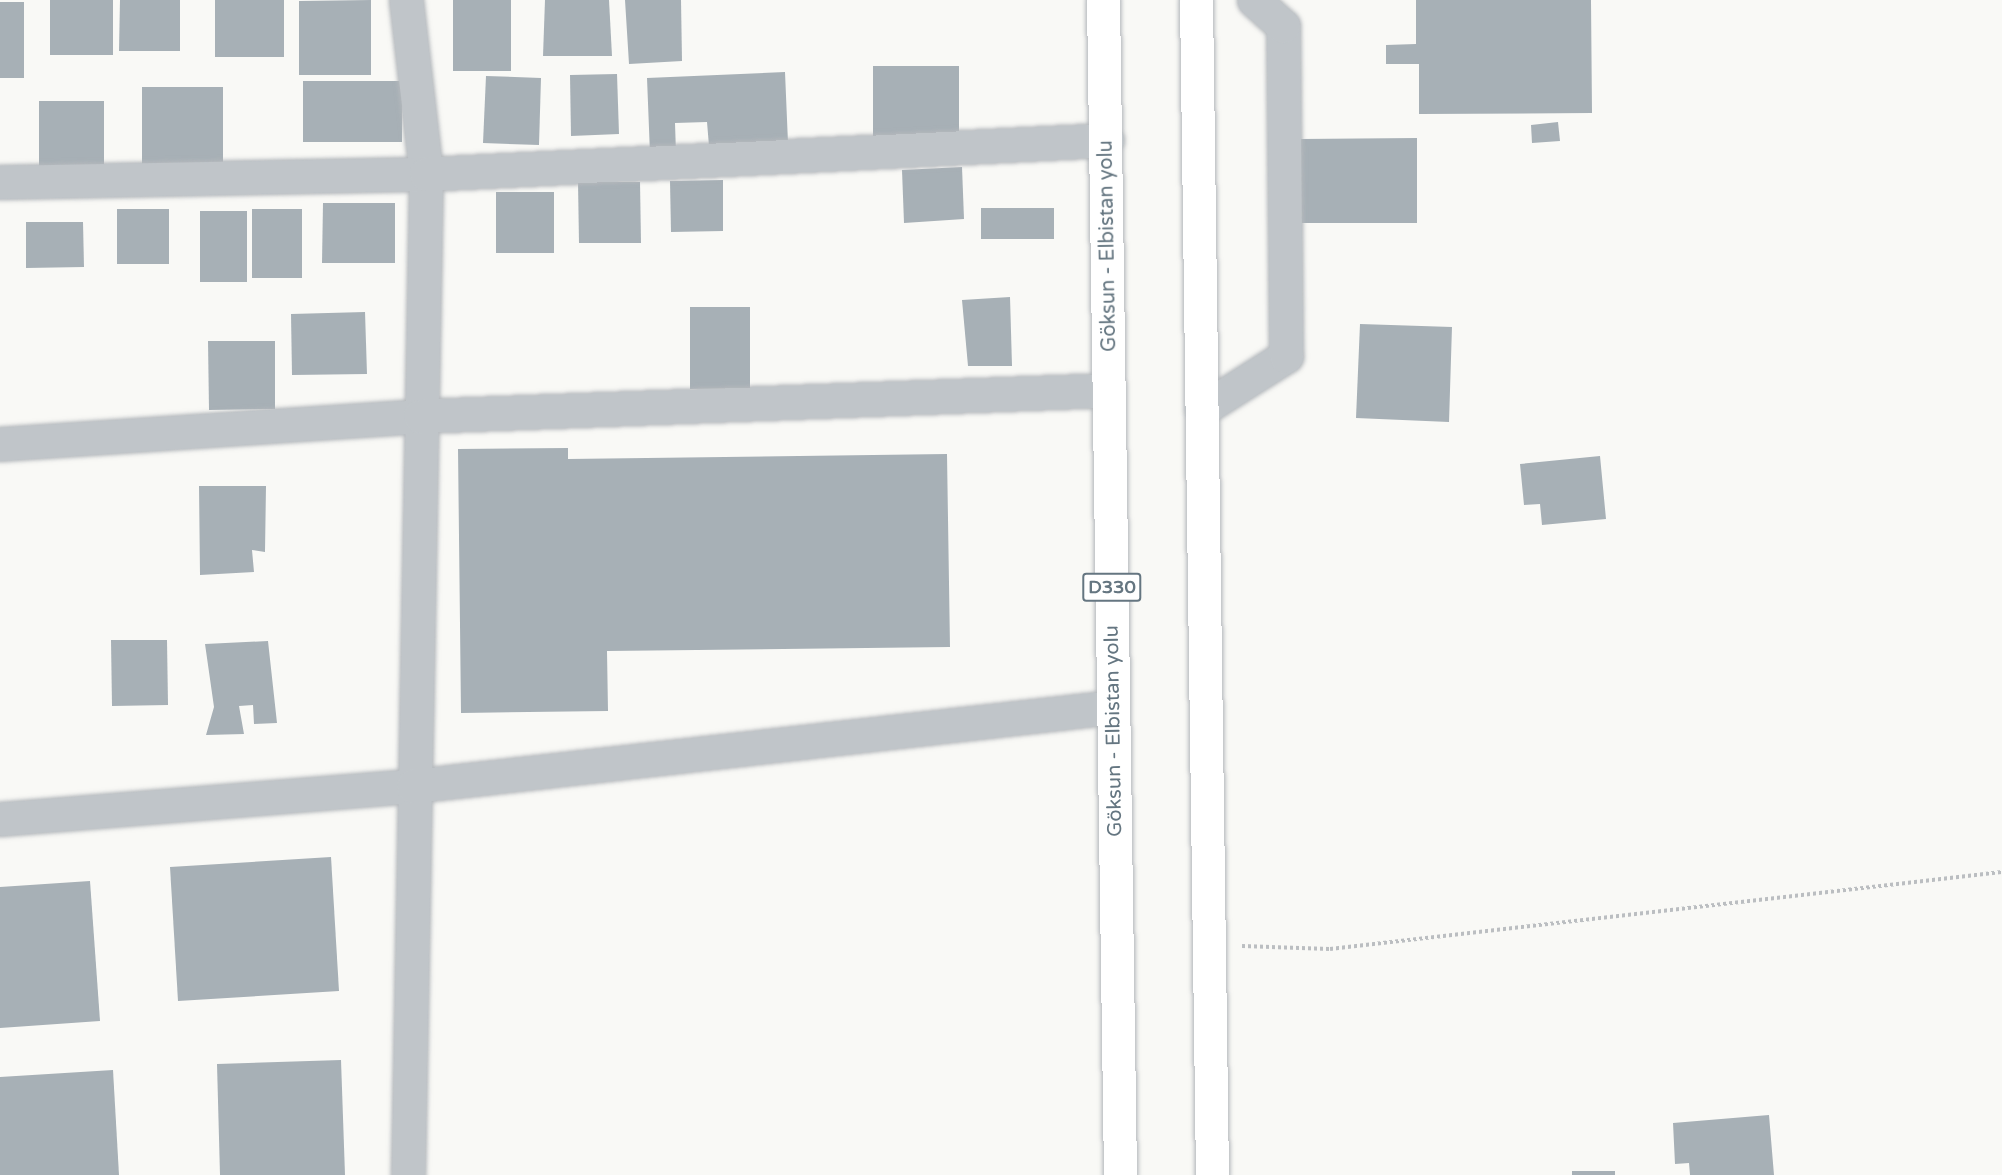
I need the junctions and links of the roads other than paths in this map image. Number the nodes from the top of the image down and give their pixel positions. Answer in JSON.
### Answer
{"nodes":[{"id":1,"x":406,"y":0,"type":"edge"},
{"id":2,"x":1103,"y":0,"type":"edge"},
{"id":3,"x":1196,"y":0,"type":"edge"},
{"id":4,"x":1254,"y":0,"type":"edge"},
{"id":5,"x":1107,"y":141,"type":"junction"},
{"id":6,"x":426,"y":174,"type":"junction"},
{"id":7,"x":0,"y":182,"type":"edge"},
{"id":8,"x":1109,"y":390,"type":"junction"},
{"id":9,"x":1201,"y":410,"type":"junction"},
{"id":10,"x":420,"y":416,"type":"junction"},
{"id":11,"x":0,"y":444,"type":"edge"},
{"id":12,"x":1113,"y":707,"type":"junction"},
{"id":13,"x":413,"y":786,"type":"junction"},
{"id":14,"x":0,"y":819,"type":"edge"},
{"id":15,"x":408,"y":1175,"type":"edge"},
{"id":16,"x":1119,"y":1175,"type":"edge"},
{"id":17,"x":1212,"y":1175,"type":"edge"}],
"edges":[{"from":1,"to":6,"type":"street"},
{"from":2,"to":5,"type":"highway","name":"Göksun - Elbistan yolu","number":"D330"},
{"from":3,"to":9,"type":"highway"},
{"from":4,"to":9,"type":"street"},
{"from":5,"to":6,"type":"street"},
{"from":5,"to":8,"type":"highway","name":"Göksun - Elbistan yolu","number":"D330"},
{"from":6,"to":7,"type":"street"},
{"from":6,"to":10,"type":"street"},
{"from":8,"to":10,"type":"street"},
{"from":8,"to":12,"type":"highway","name":"Göksun - Elbistan yolu","number":"D330"},
{"from":9,"to":17,"type":"highway"},
{"from":10,"to":11,"type":"street"},
{"from":10,"to":13,"type":"street"},
{"from":12,"to":13,"type":"street"},
{"from":12,"to":16,"type":"highway","name":"Göksun - Elbistan yolu","number":"D330"},
{"from":13,"to":14,"type":"street"},
{"from":13,"to":15,"type":"street"}]}
